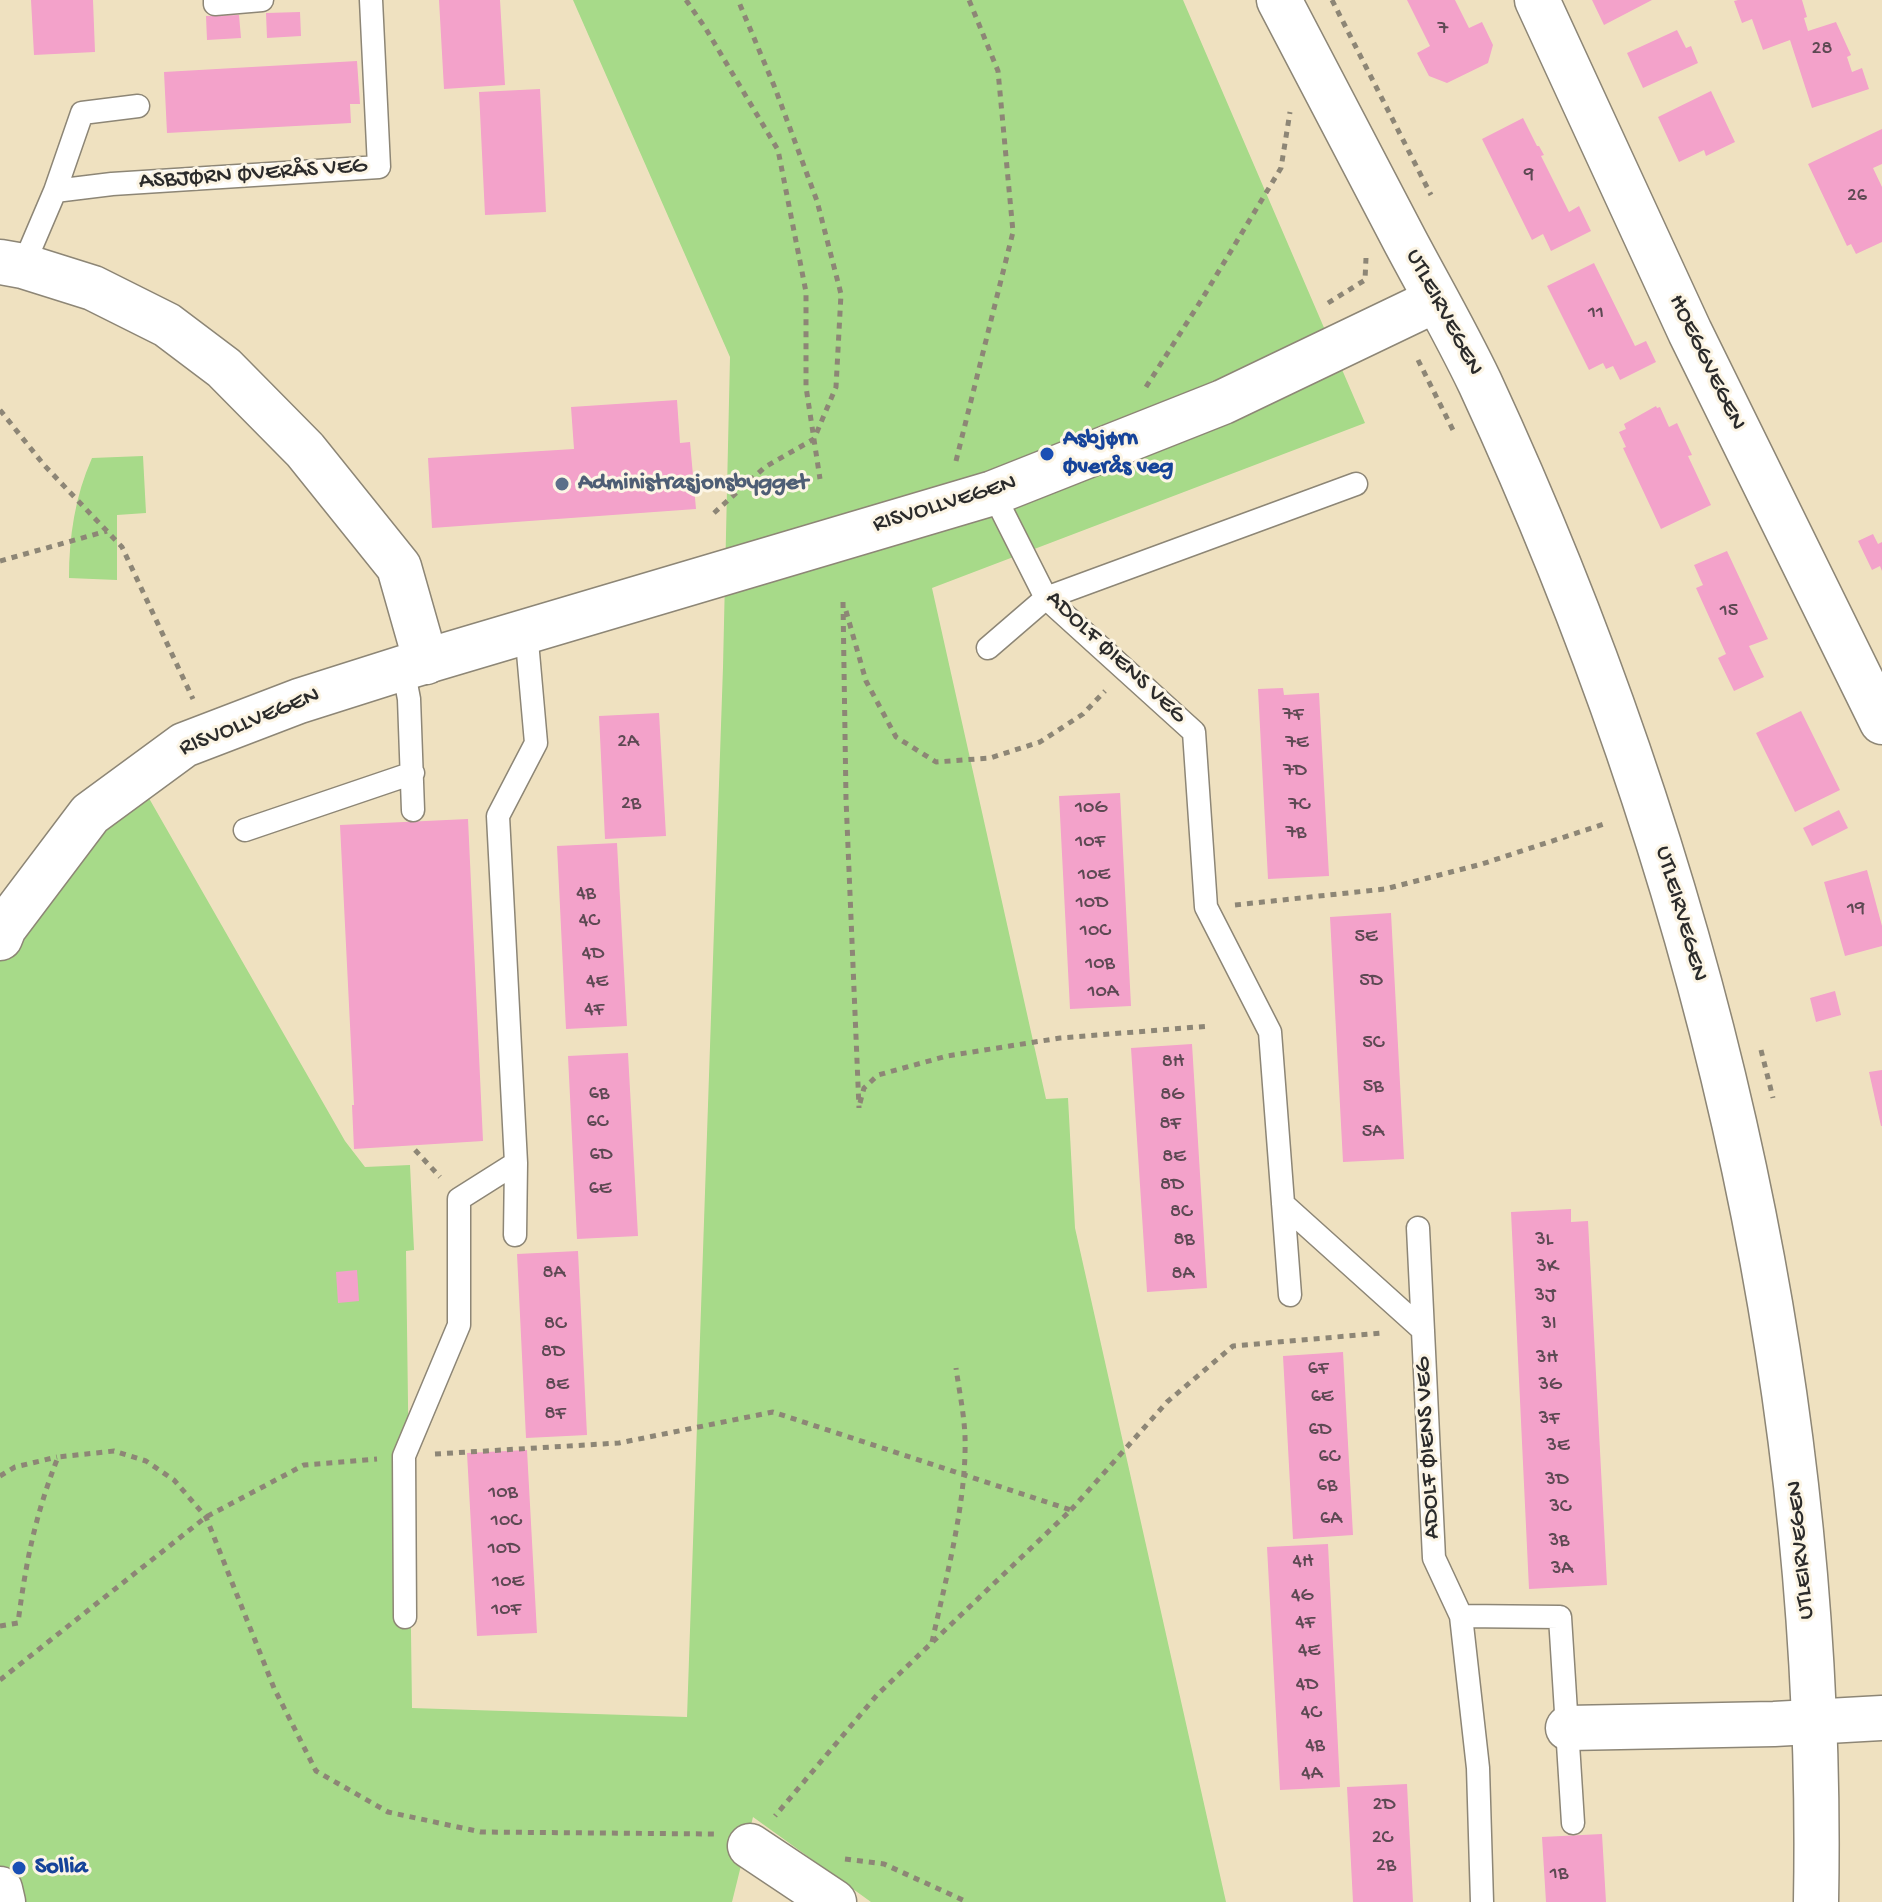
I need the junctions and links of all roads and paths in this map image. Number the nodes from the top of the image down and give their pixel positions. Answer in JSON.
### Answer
{"nodes":[{"id":1,"x":215,"y":0,"type":"edge"},
{"id":2,"x":262,"y":0,"type":"edge"},
{"id":3,"x":371,"y":0,"type":"edge"},
{"id":4,"x":686,"y":0,"type":"edge"},
{"id":5,"x":738,"y":0,"type":"edge"},
{"id":6,"x":969,"y":0,"type":"edge"},
{"id":7,"x":1279,"y":0,"type":"edge"},
{"id":8,"x":1537,"y":0,"type":"edge"},
{"id":9,"x":138,"y":106,"type":"dead end"},
{"id":10,"x":1291,"y":108,"type":"dead end"},
{"id":11,"x":55,"y":191,"type":"junction"},
{"id":12,"x":1366,"y":254,"type":"dead end"},
{"id":13,"x":12,"y":264,"type":"edge"},
{"id":14,"x":1436,"y":300,"type":"junction"},
{"id":15,"x":1325,"y":305,"type":"dead end"},
{"id":16,"x":1158,"y":385,"type":"dead end"},
{"id":17,"x":0,"y":410,"type":"edge"},
{"id":18,"x":814,"y":439,"type":"junction"},
{"id":19,"x":969,"y":457,"type":"dead end"},
{"id":20,"x":956,"y":461,"type":"junction"},
{"id":21,"x":942,"y":466,"type":"dead end"},
{"id":22,"x":820,"y":479,"type":"dead end"},
{"id":23,"x":1356,"y":484,"type":"dead end"},
{"id":24,"x":993,"y":493,"type":"junction"},
{"id":25,"x":714,"y":513,"type":"dead end"},
{"id":26,"x":107,"y":531,"type":"junction"},
{"id":27,"x":0,"y":561,"type":"edge"},
{"id":28,"x":1046,"y":598,"type":"junction"},
{"id":29,"x":526,"y":630,"type":"junction"},
{"id":30,"x":988,"y":648,"type":"dead end"},
{"id":31,"x":415,"y":665,"type":"junction"},
{"id":32,"x":1125,"y":670,"type":"junction"},
{"id":33,"x":195,"y":702,"type":"dead end"},
{"id":34,"x":1882,"y":722,"type":"edge"},
{"id":35,"x":413,"y":773,"type":"junction"},
{"id":36,"x":413,"y":810,"type":"dead end"},
{"id":37,"x":245,"y":830,"type":"dead end"},
{"id":38,"x":1612,"y":838,"type":"dead end"},
{"id":39,"x":1206,"y":907,"type":"junction"},
{"id":40,"x":1,"y":931,"type":"edge"},
{"id":41,"x":1210,"y":1026,"type":"dead end"},
{"id":42,"x":516,"y":1163,"type":"junction"},
{"id":43,"x":1283,"y":1204,"type":"junction"},
{"id":44,"x":1418,"y":1228,"type":"dead end"},
{"id":45,"x":515,"y":1235,"type":"dead end"},
{"id":46,"x":1290,"y":1295,"type":"dead end"},
{"id":47,"x":1423,"y":1330,"type":"junction"},
{"id":48,"x":956,"y":1368,"type":"dead end"},
{"id":49,"x":404,"y":1456,"type":"junction"},
{"id":50,"x":58,"y":1457,"type":"junction"},
{"id":51,"x":963,"y":1474,"type":"junction"},
{"id":52,"x":0,"y":1476,"type":"edge"},
{"id":53,"x":1071,"y":1510,"type":"junction"},
{"id":54,"x":206,"y":1517,"type":"junction"},
{"id":55,"x":1461,"y":1616,"type":"junction"},
{"id":56,"x":405,"y":1617,"type":"dead end"},
{"id":57,"x":0,"y":1626,"type":"edge"},
{"id":58,"x":932,"y":1643,"type":"junction"},
{"id":59,"x":0,"y":1680,"type":"edge"},
{"id":60,"x":1882,"y":1718,"type":"edge"},
{"id":61,"x":1815,"y":1722,"type":"junction"},
{"id":62,"x":1568,"y":1728,"type":"junction"},
{"id":63,"x":1573,"y":1823,"type":"dead end"},
{"id":64,"x":750,"y":1846,"type":"junction"},
{"id":65,"x":840,"y":1858,"type":"dead end"},
{"id":66,"x":0,"y":1889,"type":"edge"},
{"id":67,"x":3,"y":1902,"type":"edge"},
{"id":68,"x":834,"y":1902,"type":"edge"},
{"id":69,"x":967,"y":1902,"type":"edge"},
{"id":70,"x":1482,"y":1902,"type":"edge"},
{"id":71,"x":1816,"y":1902,"type":"edge"}],
"edges":[{"from":1,"to":2,"type":"lane"},
{"from":3,"to":11,"type":"lane","name":"ASBJØRN ØVERÅS VEG"},
{"from":4,"to":18,"type":"path"},
{"from":5,"to":18,"type":"path"},
{"from":6,"to":20,"type":"path"},
{"from":7,"to":14,"type":"street","name":"UTLEIRVEGEN"},
{"from":8,"to":34,"type":"street","name":"HOEGGVEGEN"},
{"from":9,"to":11,"type":"lane"},
{"from":10,"to":16,"type":"path"},
{"from":11,"to":13,"type":"lane"},
{"from":12,"to":15,"type":"path"},
{"from":13,"to":31,"type":"street"},
{"from":14,"to":24,"type":"street","name":"RISVOLLVEGEN"},
{"from":14,"to":61,"type":"street","name":"UTLEIRVEGEN"},
{"from":17,"to":26,"type":"path"},
{"from":18,"to":22,"type":"path"},
{"from":18,"to":25,"type":"path"},
{"from":19,"to":20,"type":"path"},
{"from":20,"to":21,"type":"path"},
{"from":23,"to":28,"type":"lane"},
{"from":24,"to":28,"type":"lane","name":"ADOLF ØIENS VEG"},
{"from":24,"to":29,"type":"street","name":"RISVOLLVEGEN"},
{"from":26,"to":27,"type":"path"},
{"from":26,"to":33,"type":"path"},
{"from":28,"to":30,"type":"lane"},
{"from":28,"to":32,"type":"lane","name":"ADOLF ØIENS VEG"},
{"from":29,"to":31,"type":"street","name":"RISVOLLVEGEN"},
{"from":29,"to":42,"type":"lane"},
{"from":31,"to":35,"type":"lane"},
{"from":31,"to":40,"type":"street","name":"RISVOLLVEGEN"},
{"from":32,"to":39,"type":"lane","name":"ADOLF ØIENS VEG"},
{"from":32,"to":41,"type":"path"},
{"from":35,"to":36,"type":"lane"},
{"from":35,"to":37,"type":"lane"},
{"from":38,"to":39,"type":"path"},
{"from":39,"to":43,"type":"lane","name":"ADOLF ØIENS VEG"},
{"from":42,"to":45,"type":"lane"},
{"from":42,"to":49,"type":"lane"},
{"from":43,"to":46,"type":"lane","name":"ADOLF ØIENS VEG"},
{"from":43,"to":47,"type":"lane"},
{"from":44,"to":47,"type":"lane","name":"ADOLF ØIENS VEG"},
{"from":47,"to":53,"type":"path"},
{"from":47,"to":55,"type":"lane","name":"ADOLF ØIENS VEG"},
{"from":48,"to":51,"type":"path"},
{"from":49,"to":51,"type":"path"},
{"from":49,"to":54,"type":"path"},
{"from":49,"to":56,"type":"lane"},
{"from":50,"to":52,"type":"path"},
{"from":50,"to":54,"type":"path"},
{"from":50,"to":57,"type":"path"},
{"from":51,"to":53,"type":"path"},
{"from":51,"to":58,"type":"path"},
{"from":53,"to":58,"type":"path"},
{"from":54,"to":59,"type":"path"},
{"from":54,"to":64,"type":"path"},
{"from":55,"to":62,"type":"lane"},
{"from":55,"to":70,"type":"lane","name":"ADOLF ØIENS VEG"},
{"from":58,"to":64,"type":"path"},
{"from":60,"to":61,"type":"street"},
{"from":61,"to":62,"type":"street"},
{"from":61,"to":71,"type":"street","name":"UTLEIRVEGEN"},
{"from":62,"to":63,"type":"lane"},
{"from":64,"to":68,"type":"street"},
{"from":65,"to":69,"type":"path"},
{"from":66,"to":67,"type":"street"}]}
